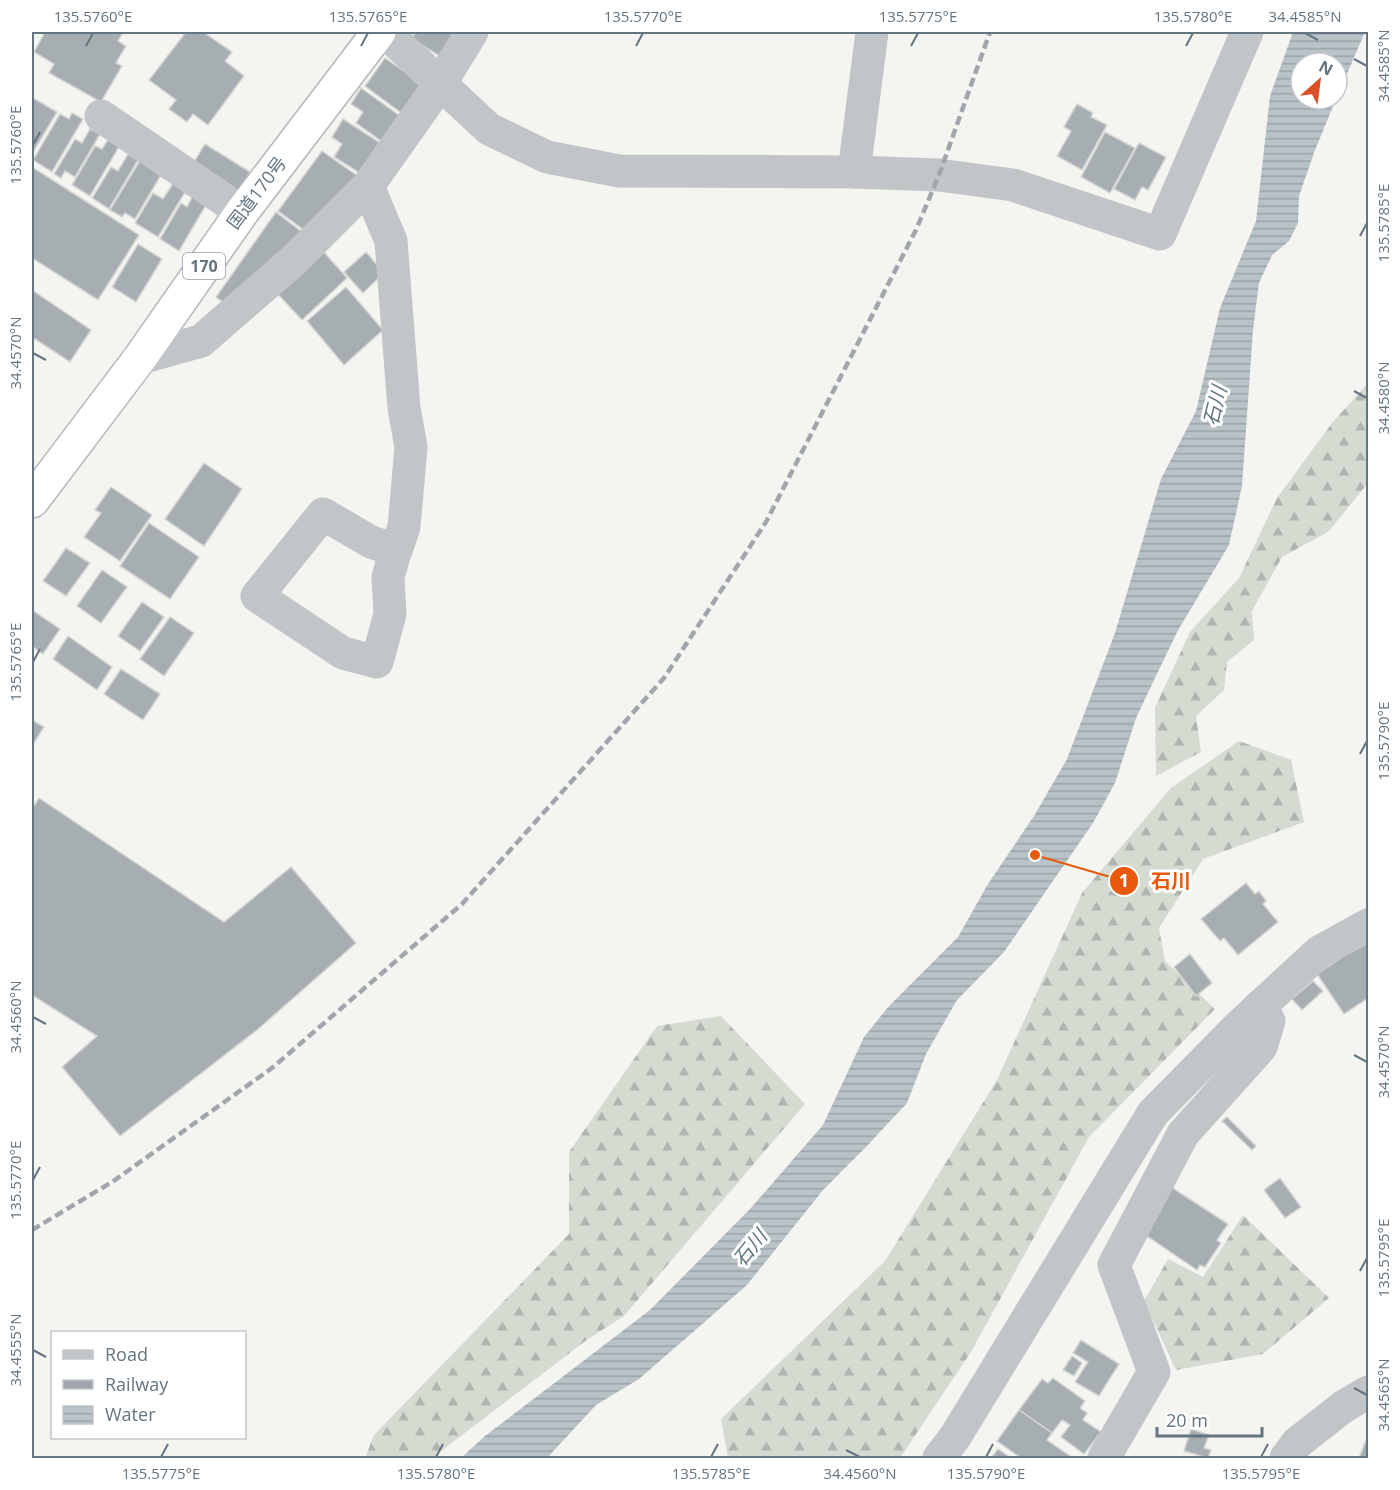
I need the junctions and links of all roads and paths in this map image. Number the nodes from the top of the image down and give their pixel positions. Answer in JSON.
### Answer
{"nodes":[{"id":1,"x":379,"y":32,"type":"edge"},
{"id":2,"x":385,"y":32,"type":"edge"},
{"id":3,"x":472,"y":32,"type":"edge"},
{"id":4,"x":872,"y":32,"type":"edge"},
{"id":5,"x":1247,"y":32,"type":"edge"},
{"id":6,"x":440,"y":84,"type":"junction"},
{"id":7,"x":101,"y":116,"type":"dead end"},
{"id":8,"x":854,"y":172,"type":"junction"},
{"id":9,"x":368,"y":186,"type":"junction"},
{"id":10,"x":242,"y":212,"type":"junction"},
{"id":11,"x":140,"y":358,"type":"junction"},
{"id":12,"x":32,"y":501,"type":"edge"},
{"id":13,"x":395,"y":550,"type":"junction"},
{"id":14,"x":1368,"y":925,"type":"edge"},
{"id":15,"x":1260,"y":1006,"type":"junction"},
{"id":16,"x":1368,"y":1392,"type":"edge"},
{"id":17,"x":939,"y":1458,"type":"edge"},
{"id":18,"x":1104,"y":1458,"type":"edge"},
{"id":19,"x":1286,"y":1458,"type":"edge"}],
"edges":[{"from":1,"to":10,"type":"highway","name":"国道170号","number":"170"},
{"from":2,"to":6,"type":"street"},
{"from":3,"to":6,"type":"street"},
{"from":4,"to":8,"type":"street"},
{"from":5,"to":8,"type":"street"},
{"from":6,"to":8,"type":"street"},
{"from":6,"to":9,"type":"street"},
{"from":7,"to":10,"type":"street"},
{"from":9,"to":11,"type":"street"},
{"from":9,"to":13,"type":"street"},
{"from":10,"to":11,"type":"highway","name":"国道170号","number":"170"},
{"from":11,"to":12,"type":"highway","name":"国道170号","number":"170"},
{"from":13,"to":13,"type":"street"},
{"from":14,"to":15,"type":"street"},
{"from":15,"to":17,"type":"street"},
{"from":15,"to":18,"type":"street"},
{"from":16,"to":19,"type":"street"}]}
